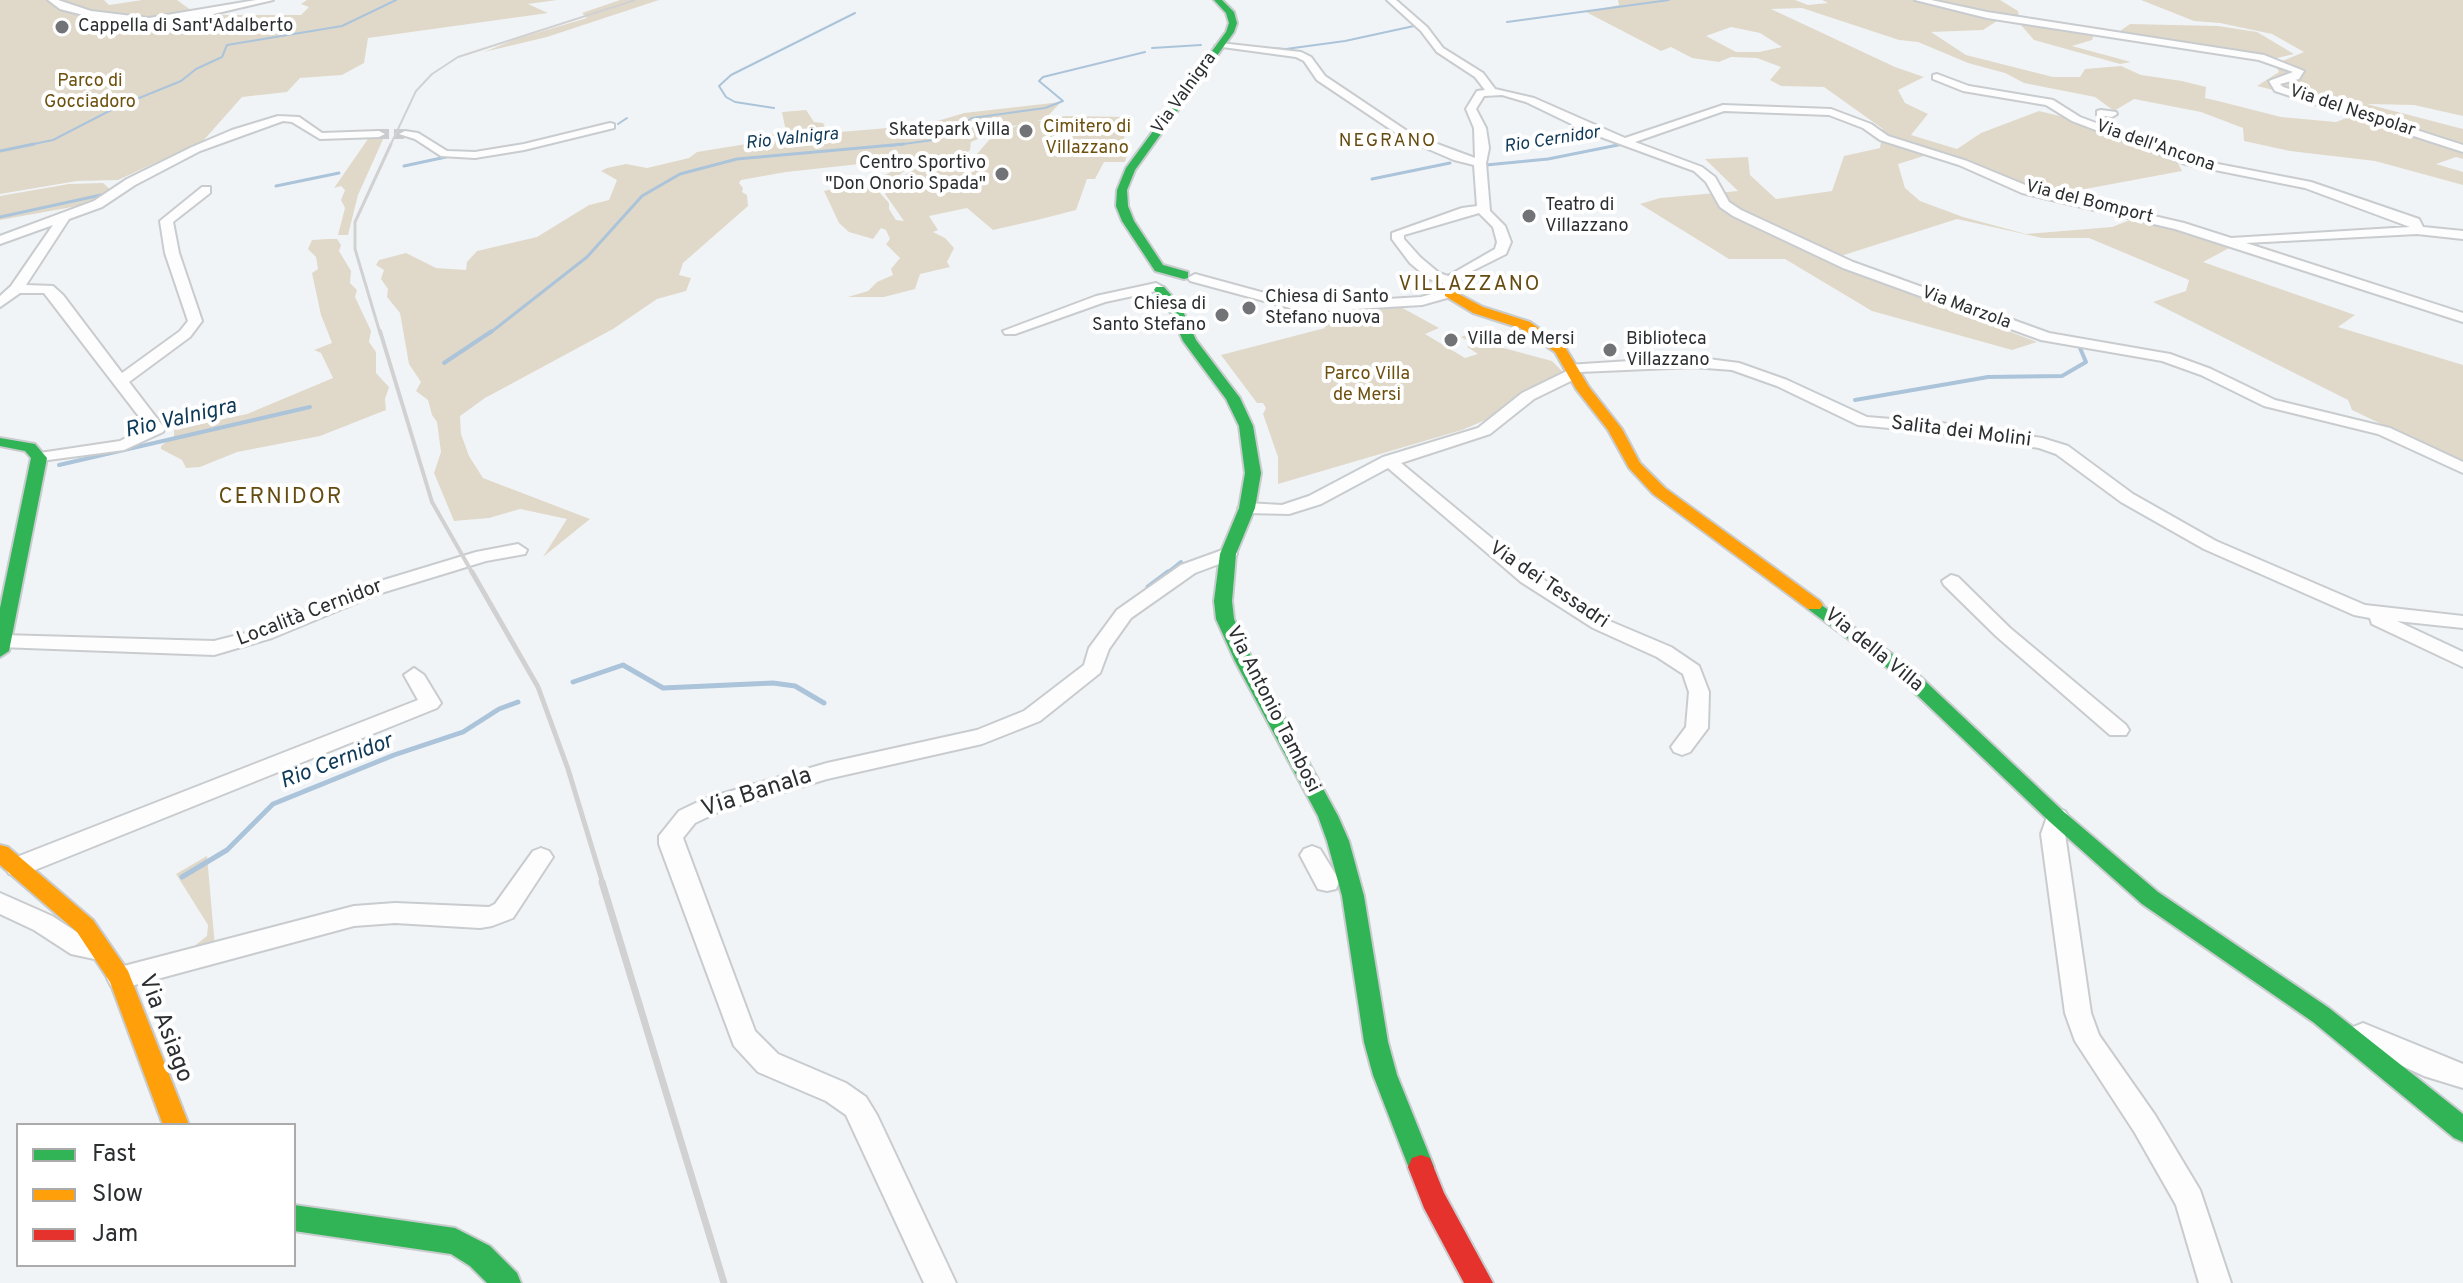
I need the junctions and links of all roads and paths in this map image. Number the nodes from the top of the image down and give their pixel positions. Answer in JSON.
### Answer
{"nodes":[{"id":1,"x":52,"y":0,"type":"edge"},
{"id":2,"x":269,"y":0,"type":"edge"},
{"id":3,"x":1218,"y":0,"type":"edge"},
{"id":4,"x":1391,"y":0,"type":"edge"},
{"id":5,"x":1919,"y":0,"type":"edge"},
{"id":6,"x":1220,"y":46,"type":"junction"},
{"id":7,"x":1937,"y":77,"type":"dead end"},
{"id":8,"x":1494,"y":91,"type":"junction"},
{"id":9,"x":610,"y":126,"type":"dead end"},
{"id":10,"x":379,"y":134,"type":"tunnel mouth"},
{"id":11,"x":405,"y":134,"type":"tunnel mouth"},
{"id":12,"x":1625,"y":142,"type":"junction"},
{"id":13,"x":2463,"y":149,"type":"edge"},
{"id":14,"x":1480,"y":163,"type":"junction"},
{"id":15,"x":206,"y":190,"type":"dead end"},
{"id":16,"x":1483,"y":209,"type":"junction"},
{"id":17,"x":63,"y":219,"type":"dead end"},
{"id":18,"x":2417,"y":230,"type":"junction"},
{"id":19,"x":2463,"y":235,"type":"edge"},
{"id":20,"x":0,"y":240,"type":"edge"},
{"id":21,"x":2225,"y":240,"type":"junction"},
{"id":22,"x":1158,"y":281,"type":"junction"},
{"id":23,"x":1453,"y":283,"type":"junction"},
{"id":24,"x":16,"y":289,"type":"junction"},
{"id":25,"x":1187,"y":289,"type":"junction"},
{"id":26,"x":0,"y":303,"type":"edge"},
{"id":27,"x":2463,"y":318,"type":"edge"},
{"id":28,"x":1010,"y":331,"type":"dead end"},
{"id":29,"x":1573,"y":371,"type":"junction"},
{"id":30,"x":121,"y":381,"type":"junction"},
{"id":31,"x":0,"y":442,"type":"edge"},
{"id":32,"x":39,"y":458,"type":"junction"},
{"id":33,"x":1389,"y":461,"type":"junction"},
{"id":34,"x":2463,"y":468,"type":"edge"},
{"id":35,"x":1247,"y":508,"type":"junction"},
{"id":36,"x":518,"y":550,"type":"dead end"},
{"id":37,"x":1228,"y":554,"type":"junction"},
{"id":38,"x":1951,"y":581,"type":"dead end"},
{"id":39,"x":2361,"y":611,"type":"junction"},
{"id":40,"x":2463,"y":622,"type":"edge"},
{"id":41,"x":1,"y":646,"type":"edge"},
{"id":42,"x":2463,"y":660,"type":"edge"},
{"id":43,"x":414,"y":675,"type":"dead end"},
{"id":44,"x":2118,"y":730,"type":"dead end"},
{"id":45,"x":1682,"y":747,"type":"dead end"},
{"id":46,"x":2057,"y":817,"type":"junction"},
{"id":47,"x":541,"y":857,"type":"dead end"},
{"id":48,"x":9,"y":860,"type":"edge"},
{"id":49,"x":0,"y":903,"type":"edge"},
{"id":50,"x":99,"y":950,"type":"junction"},
{"id":51,"x":120,"y":978,"type":"junction"},
{"id":52,"x":2321,"y":1015,"type":"junction"},
{"id":53,"x":2463,"y":1076,"type":"edge"},
{"id":54,"x":175,"y":1123,"type":"edge"},
{"id":55,"x":2463,"y":1130,"type":"edge"},
{"id":56,"x":296,"y":1218,"type":"edge"},
{"id":57,"x":507,"y":1283,"type":"edge"},
{"id":58,"x":940,"y":1283,"type":"edge"},
{"id":59,"x":1479,"y":1283,"type":"edge"},
{"id":60,"x":2215,"y":1283,"type":"edge"}],
"edges":[{"from":1,"to":2,"type":"street"},
{"from":3,"to":6,"type":"main road"},
{"from":4,"to":8,"type":"street"},
{"from":5,"to":13,"type":"street","name":"Via del Nespolar"},
{"from":6,"to":14,"type":"street"},
{"from":6,"to":22,"type":"main road","name":"Via Valnigra"},
{"from":7,"to":18,"type":"street","name":"Via dell'Ancona"},
{"from":8,"to":12,"type":"street","name":"Via Marzola"},
{"from":8,"to":14,"type":"street"},
{"from":9,"to":11,"type":"street"},
{"from":10,"to":20,"type":"street"},
{"from":12,"to":21,"type":"street","name":"Via del Bomport"},
{"from":12,"to":34,"type":"street","name":"Via Marzola"},
{"from":14,"to":16,"type":"street"},
{"from":15,"to":30,"type":"street"},
{"from":16,"to":23,"type":"street"},
{"from":16,"to":23,"type":"street"},
{"from":17,"to":24,"type":"street"},
{"from":18,"to":19,"type":"street"},
{"from":18,"to":21,"type":"street"},
{"from":21,"to":27,"type":"street","name":"Via del Bomport"},
{"from":22,"to":25,"type":"main road"},
{"from":22,"to":25,"type":"main road","name":"Via Antonio Tambosi"},
{"from":22,"to":28,"type":"street"},
{"from":23,"to":25,"type":"street"},
{"from":23,"to":29,"type":"main road","name":"Via della Villa"},
{"from":24,"to":26,"type":"street"},
{"from":24,"to":30,"type":"street"},
{"from":25,"to":35,"type":"main road","name":"Via Antonio Tambosi"},
{"from":29,"to":33,"type":"street"},
{"from":29,"to":39,"type":"street","name":"Salita dei Molini"},
{"from":29,"to":46,"type":"main road","name":"Via della Villa"},
{"from":30,"to":32,"type":"street"},
{"from":31,"to":32,"type":"main road"},
{"from":32,"to":41,"type":"main road"},
{"from":33,"to":35,"type":"street"},
{"from":33,"to":45,"type":"street","name":"Via dei Tessadri"},
{"from":35,"to":37,"type":"main road","name":"Via Antonio Tambosi"},
{"from":36,"to":41,"type":"street","name":"Località Cernidor"},
{"from":37,"to":58,"type":"street","name":"Via Banala"},
{"from":37,"to":59,"type":"main road","name":"Via Antonio Tambosi"},
{"from":38,"to":44,"type":"street"},
{"from":39,"to":40,"type":"street","name":"Salita dei Molini"},
{"from":39,"to":42,"type":"street"},
{"from":43,"to":48,"type":"street"},
{"from":46,"to":52,"type":"main road","name":"Via della Villa"},
{"from":46,"to":60,"type":"street"},
{"from":47,"to":51,"type":"street"},
{"from":48,"to":50,"type":"main road","name":"Via Asiago"},
{"from":49,"to":50,"type":"street"},
{"from":50,"to":51,"type":"main road","name":"Via Asiago"},
{"from":51,"to":54,"type":"main road","name":"Via Asiago"},
{"from":52,"to":53,"type":"street"},
{"from":52,"to":55,"type":"main road","name":"Via della Villa"},
{"from":56,"to":57,"type":"main road"}]}
